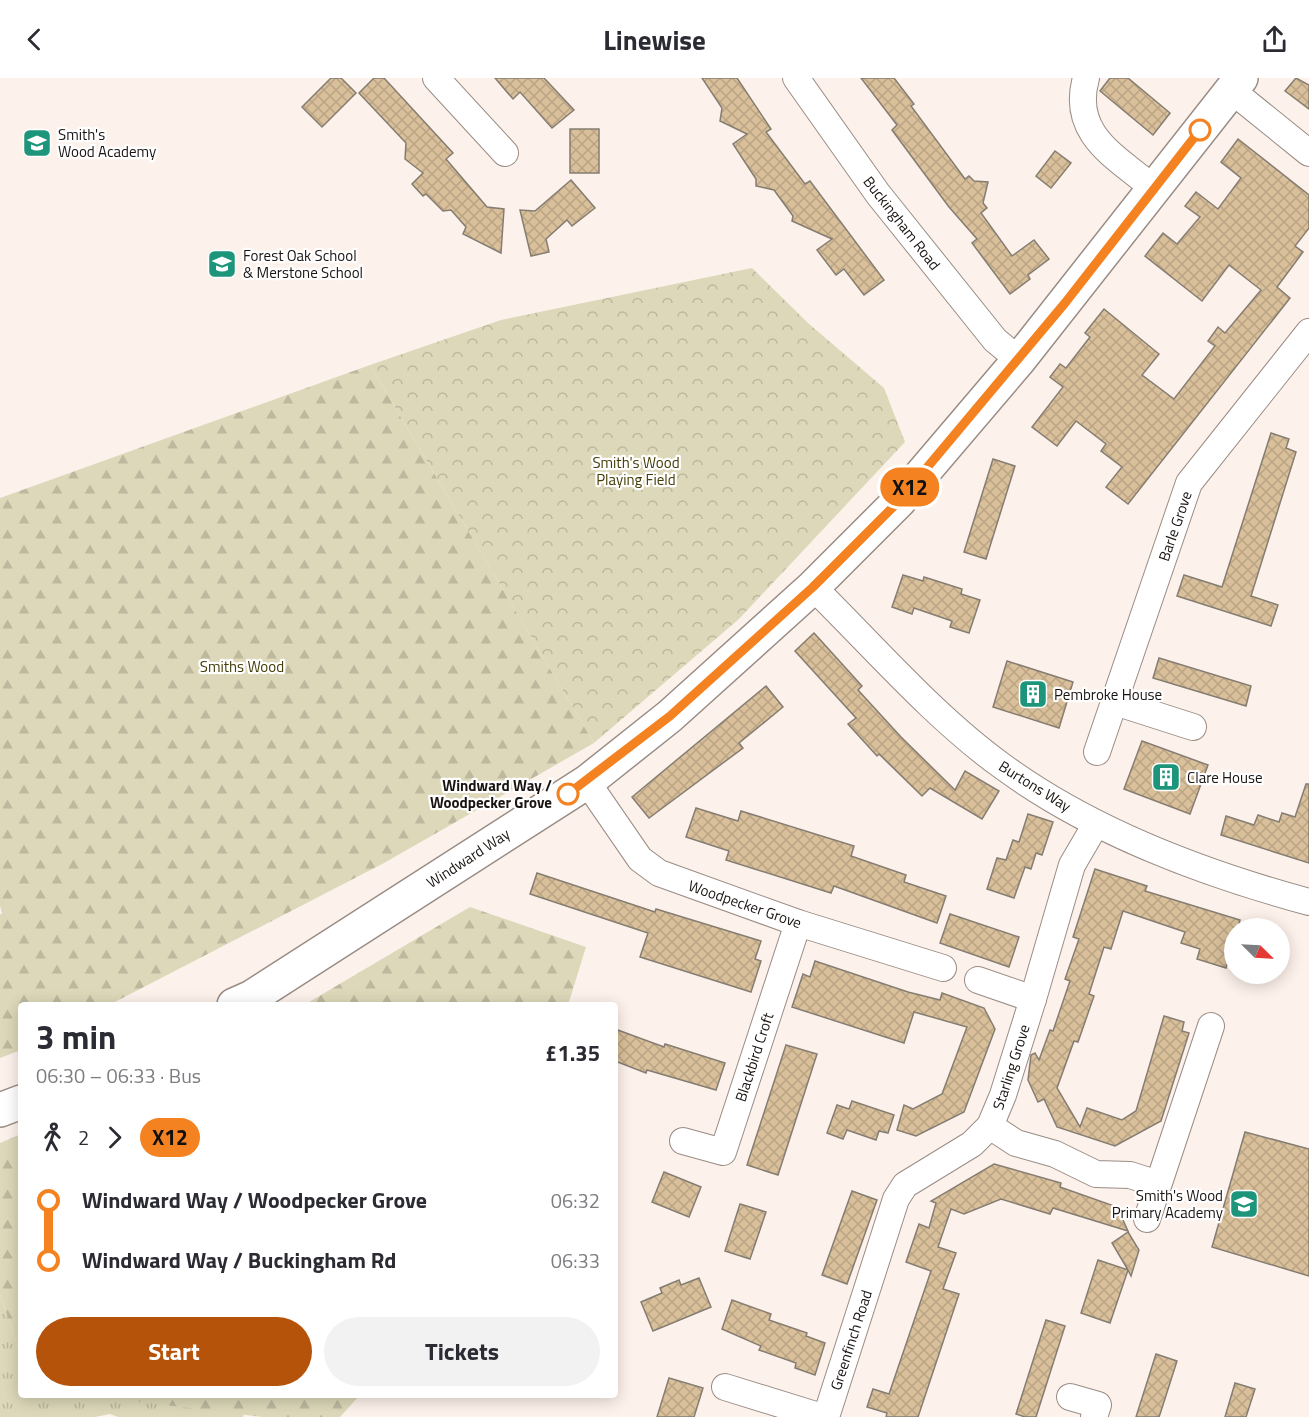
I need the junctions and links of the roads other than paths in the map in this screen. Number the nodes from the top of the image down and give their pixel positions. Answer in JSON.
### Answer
{"nodes":[{"id":1,"x":436,"y":78,"type":"edge"},
{"id":2,"x":796,"y":78,"type":"edge"},
{"id":3,"x":1086,"y":78,"type":"edge"},
{"id":4,"x":1236,"y":84,"type":"edge"},
{"id":5,"x":505,"y":153,"type":"dead end"},
{"id":6,"x":1309,"y":153,"type":"edge"},
{"id":7,"x":1153,"y":188,"type":"junction"},
{"id":8,"x":1309,"y":332,"type":"edge"},
{"id":9,"x":1019,"y":360,"type":"junction"},
{"id":10,"x":813,"y":587,"type":"junction"},
{"id":11,"x":1115,"y":702,"type":"junction"},
{"id":12,"x":1193,"y":727,"type":"dead end"},
{"id":13,"x":1097,"y":752,"type":"dead end"},
{"id":14,"x":587,"y":782,"type":"junction"},
{"id":15,"x":1096,"y":824,"type":"junction"},
{"id":16,"x":1309,"y":902,"type":"edge"},
{"id":17,"x":798,"y":922,"type":"junction"},
{"id":18,"x":943,"y":968,"type":"dead end"},
{"id":19,"x":978,"y":980,"type":"dead end"},
{"id":20,"x":1033,"y":999,"type":"junction"},
{"id":21,"x":241,"y":1002,"type":"edge"},
{"id":22,"x":1211,"y":1026,"type":"dead end"},
{"id":23,"x":18,"y":1103,"type":"edge"},
{"id":24,"x":0,"y":1110,"type":"edge"},
{"id":25,"x":990,"y":1126,"type":"junction"},
{"id":26,"x":683,"y":1141,"type":"dead end"},
{"id":27,"x":1158,"y":1184,"type":"junction"},
{"id":28,"x":1147,"y":1219,"type":"dead end"},
{"id":29,"x":876,"y":1263,"type":"joint"},
{"id":30,"x":725,"y":1388,"type":"dead end"},
{"id":31,"x":1070,"y":1398,"type":"dead end"},
{"id":32,"x":824,"y":1417,"type":"edge"},
{"id":33,"x":1094,"y":1417,"type":"edge"}],
"edges":[{"from":1,"to":5,"type":"street"},
{"from":2,"to":9,"type":"street","name":"Buckingham Road"},
{"from":3,"to":7,"type":"street"},
{"from":4,"to":6,"type":"street"},
{"from":4,"to":7,"type":"street","name":"Windward Way"},
{"from":7,"to":9,"type":"street","name":"Windward Way"},
{"from":8,"to":11,"type":"street","name":"Barle Grove"},
{"from":9,"to":10,"type":"street","name":"Windward Way"},
{"from":10,"to":14,"type":"street","name":"Windward Way"},
{"from":10,"to":15,"type":"street","name":"Burtons Way"},
{"from":11,"to":12,"type":"street"},
{"from":11,"to":13,"type":"street","name":"Barle Grove"},
{"from":14,"to":17,"type":"street","name":"Woodpecker Grove"},
{"from":14,"to":21,"type":"street","name":"Windward Way"},
{"from":15,"to":16,"type":"street","name":"Burtons Way"},
{"from":15,"to":20,"type":"street","name":"Starling Grove"},
{"from":17,"to":18,"type":"street","name":"Woodpecker Grove"},
{"from":17,"to":26,"type":"street","name":"Blackbird Croft"},
{"from":19,"to":20,"type":"street"},
{"from":20,"to":25,"type":"street","name":"Starling Grove"},
{"from":22,"to":27,"type":"street"},
{"from":23,"to":24,"type":"street"},
{"from":25,"to":27,"type":"street"},
{"from":25,"to":29,"type":"street","name":"Starling Grove"},
{"from":27,"to":28,"type":"street"},
{"from":29,"to":32,"type":"street","name":"Greenfinch Road"},
{"from":30,"to":32,"type":"street"},
{"from":31,"to":33,"type":"street"}]}
